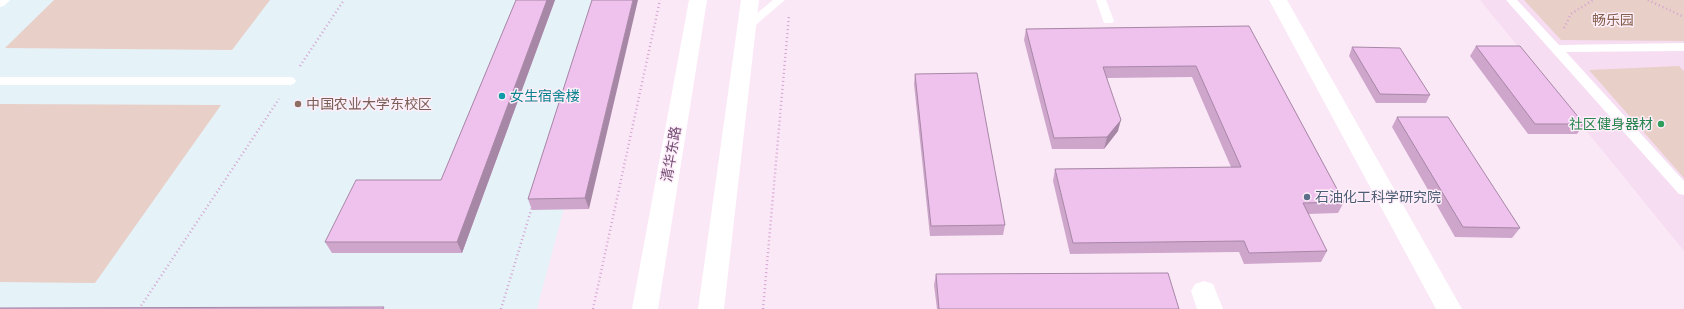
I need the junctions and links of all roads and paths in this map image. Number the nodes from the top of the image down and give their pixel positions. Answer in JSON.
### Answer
{"nodes":[{"id":1,"x":5,"y":0,"type":"edge"},
{"id":2,"x":344,"y":0,"type":"edge"},
{"id":3,"x":660,"y":0,"type":"edge"},
{"id":4,"x":698,"y":0,"type":"edge"},
{"id":5,"x":750,"y":0,"type":"edge"},
{"id":6,"x":780,"y":0,"type":"edge"},
{"id":7,"x":1101,"y":0,"type":"edge"},
{"id":8,"x":1278,"y":0,"type":"edge"},
{"id":9,"x":1510,"y":0,"type":"edge"},
{"id":10,"x":1593,"y":0,"type":"edge"},
{"id":11,"x":1648,"y":0,"type":"edge"},
{"id":12,"x":0,"y":4,"type":"edge"},
{"id":13,"x":790,"y":8,"type":"dead end"},
{"id":14,"x":1684,"y":17,"type":"edge"},
{"id":15,"x":1108,"y":20,"type":"dead end"},
{"id":16,"x":747,"y":27,"type":"junction"},
{"id":17,"x":1563,"y":33,"type":"dead end"},
{"id":18,"x":1684,"y":47,"type":"edge"},
{"id":19,"x":1556,"y":49,"type":"junction"},
{"id":20,"x":0,"y":80,"type":"edge"},
{"id":21,"x":290,"y":81,"type":"junction"},
{"id":22,"x":1684,"y":190,"type":"edge"},
{"id":23,"x":533,"y":204,"type":"edge"},
{"id":24,"x":139,"y":309,"type":"edge"},
{"id":25,"x":501,"y":309,"type":"edge"},
{"id":26,"x":593,"y":309,"type":"edge"},
{"id":27,"x":645,"y":309,"type":"edge"},
{"id":28,"x":711,"y":309,"type":"edge"},
{"id":29,"x":763,"y":309,"type":"edge"},
{"id":30,"x":1448,"y":309,"type":"edge"}],
"edges":[{"from":1,"to":12,"type":"lane"},
{"from":2,"to":21,"type":"path"},
{"from":3,"to":26,"type":"path"},
{"from":4,"to":27,"type":"main road","name":"清华东路"},
{"from":5,"to":16,"type":"main road"},
{"from":6,"to":16,"type":"lane"},
{"from":7,"to":15,"type":"lane"},
{"from":8,"to":30,"type":"main road"},
{"from":9,"to":19,"type":"lane"},
{"from":10,"to":17,"type":"path"},
{"from":11,"to":14,"type":"path"},
{"from":13,"to":29,"type":"path"},
{"from":16,"to":28,"type":"main road"},
{"from":18,"to":19,"type":"lane"},
{"from":19,"to":22,"type":"lane"},
{"from":20,"to":21,"type":"lane"},
{"from":21,"to":24,"type":"path"},
{"from":23,"to":25,"type":"path"}]}
